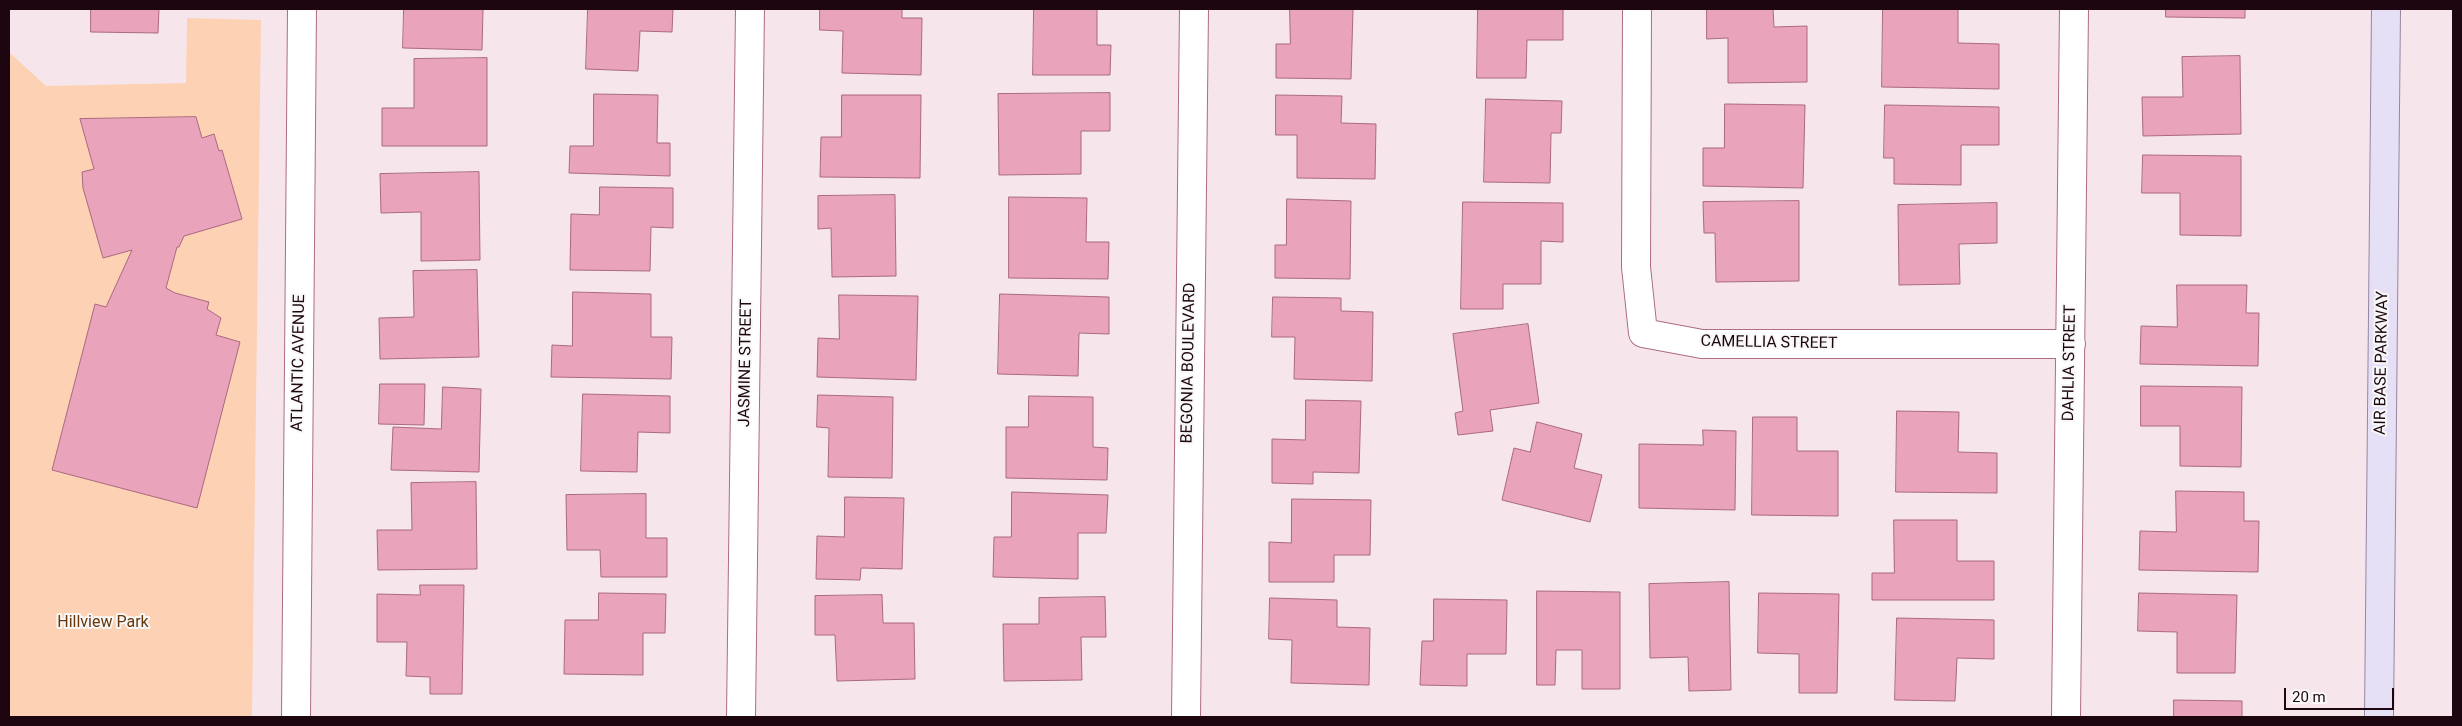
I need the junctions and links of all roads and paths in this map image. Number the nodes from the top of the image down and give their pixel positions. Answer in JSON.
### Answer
{"nodes":[{"id":1,"x":302,"y":9,"type":"edge"},
{"id":2,"x":750,"y":9,"type":"edge"},
{"id":3,"x":1194,"y":9,"type":"edge"},
{"id":4,"x":1638,"y":9,"type":"edge"},
{"id":5,"x":2074,"y":9,"type":"edge"},
{"id":6,"x":2386,"y":9,"type":"edge"},
{"id":7,"x":2071,"y":344,"type":"junction"},
{"id":8,"x":296,"y":717,"type":"edge"},
{"id":9,"x":741,"y":717,"type":"edge"},
{"id":10,"x":1186,"y":717,"type":"edge"},
{"id":11,"x":2066,"y":717,"type":"edge"},
{"id":12,"x":2379,"y":717,"type":"edge"}],
"edges":[{"from":1,"to":8,"type":"street","name":"ATLANTIC AVENUE"},
{"from":2,"to":9,"type":"street","name":"JASMINE STREET"},
{"from":3,"to":10,"type":"street","name":"BEGONIA BOULEVARD"},
{"from":4,"to":7,"type":"street","name":"CAMELLIA STREET"},
{"from":5,"to":7,"type":"street","name":"DAHLIA STREET"},
{"from":6,"to":12,"type":"main road","name":"AIR BASE PARKWAY"},
{"from":7,"to":11,"type":"street","name":"DAHLIA STREET"}]}
